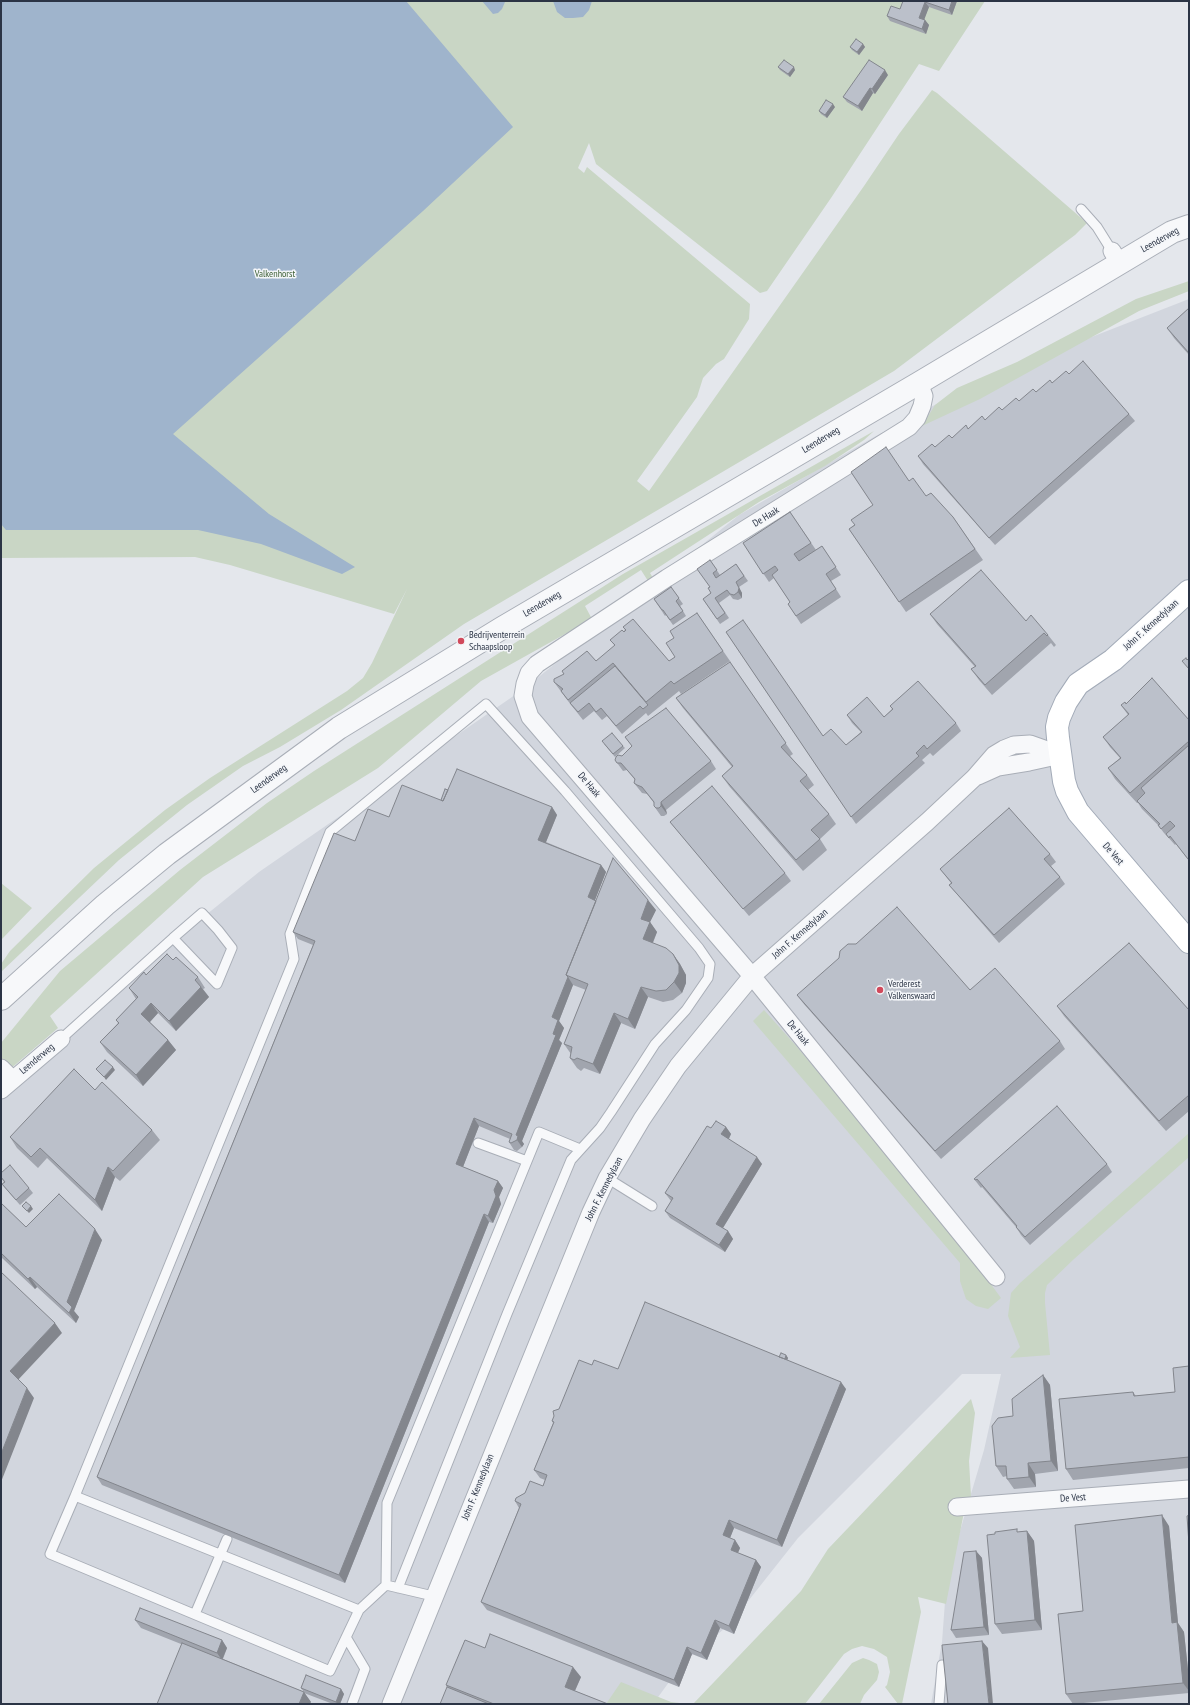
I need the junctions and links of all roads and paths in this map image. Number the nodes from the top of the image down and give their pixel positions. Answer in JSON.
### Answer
{"nodes":[{"id":1,"x":1081,"y":209,"type":"dead end"},
{"id":2,"x":1189,"y":226,"type":"edge"},
{"id":3,"x":1189,"y":242,"type":"edge"},
{"id":4,"x":1122,"y":257,"type":"junction"},
{"id":5,"x":920,"y":382,"type":"junction"},
{"id":6,"x":1189,"y":591,"type":"edge"},
{"id":7,"x":1061,"y":755,"type":"junction"},
{"id":8,"x":174,"y":938,"type":"junction"},
{"id":9,"x":1189,"y":942,"type":"edge"},
{"id":10,"x":752,"y":976,"type":"junction"},
{"id":11,"x":1,"y":999,"type":"edge"},
{"id":12,"x":61,"y":1039,"type":"joint"},
{"id":13,"x":5,"y":1079,"type":"edge"},
{"id":14,"x":478,"y":1143,"type":"dead end"},
{"id":15,"x":580,"y":1149,"type":"junction"},
{"id":16,"x":527,"y":1161,"type":"junction"},
{"id":17,"x":607,"y":1178,"type":"junction"},
{"id":18,"x":652,"y":1206,"type":"dead end"},
{"id":19,"x":996,"y":1277,"type":"dead end"},
{"id":20,"x":1189,"y":1489,"type":"edge"},
{"id":21,"x":75,"y":1496,"type":"junction"},
{"id":22,"x":957,"y":1507,"type":"dead end"},
{"id":23,"x":227,"y":1539,"type":"edge"},
{"id":24,"x":220,"y":1554,"type":"junction"},
{"id":25,"x":386,"y":1585,"type":"junction"},
{"id":26,"x":398,"y":1588,"type":"junction"},
{"id":27,"x":433,"y":1596,"type":"junction"},
{"id":28,"x":359,"y":1610,"type":"junction"},
{"id":29,"x":195,"y":1614,"type":"junction"},
{"id":30,"x":346,"y":1637,"type":"junction"},
{"id":31,"x":942,"y":1665,"type":"edge"},
{"id":32,"x":352,"y":1704,"type":"edge"},
{"id":33,"x":391,"y":1704,"type":"edge"},
{"id":34,"x":939,"y":1704,"type":"edge"}],
"edges":[{"from":1,"to":4,"type":"lane"},
{"from":2,"to":4,"type":"street","name":"Leenderweg"},
{"from":3,"to":4,"type":"street","name":"Leenderweg"},
{"from":4,"to":5,"type":"street","name":"Leenderweg"},
{"from":5,"to":10,"type":"street","name":"De Haak"},
{"from":5,"to":11,"type":"street","name":"Leenderweg"},
{"from":6,"to":7,"type":"main road","name":"John F. Kennedylaan"},
{"from":7,"to":9,"type":"main road","name":"De Vest"},
{"from":7,"to":10,"type":"street","name":"John F. Kennedylaan"},
{"from":8,"to":8,"type":"lane"},
{"from":8,"to":12,"type":"lane"},
{"from":10,"to":17,"type":"street","name":"John F. Kennedylaan"},
{"from":10,"to":19,"type":"street","name":"De Haak"},
{"from":12,"to":13,"type":"street","name":"Leenderweg"},
{"from":14,"to":16,"type":"lane"},
{"from":15,"to":16,"type":"lane"},
{"from":15,"to":21,"type":"lane"},
{"from":15,"to":26,"type":"lane"},
{"from":16,"to":25,"type":"lane"},
{"from":17,"to":18,"type":"lane"},
{"from":17,"to":27,"type":"street","name":"John F. Kennedylaan"},
{"from":20,"to":22,"type":"street","name":"De Vest"},
{"from":21,"to":24,"type":"lane"},
{"from":21,"to":29,"type":"lane"},
{"from":23,"to":24,"type":"lane"},
{"from":24,"to":28,"type":"lane"},
{"from":24,"to":29,"type":"lane"},
{"from":25,"to":26,"type":"lane"},
{"from":25,"to":28,"type":"lane"},
{"from":26,"to":27,"type":"lane"},
{"from":27,"to":33,"type":"street","name":"John F. Kennedylaan"},
{"from":28,"to":30,"type":"lane"},
{"from":29,"to":30,"type":"lane"},
{"from":30,"to":32,"type":"lane"},
{"from":31,"to":34,"type":"lane"}]}
